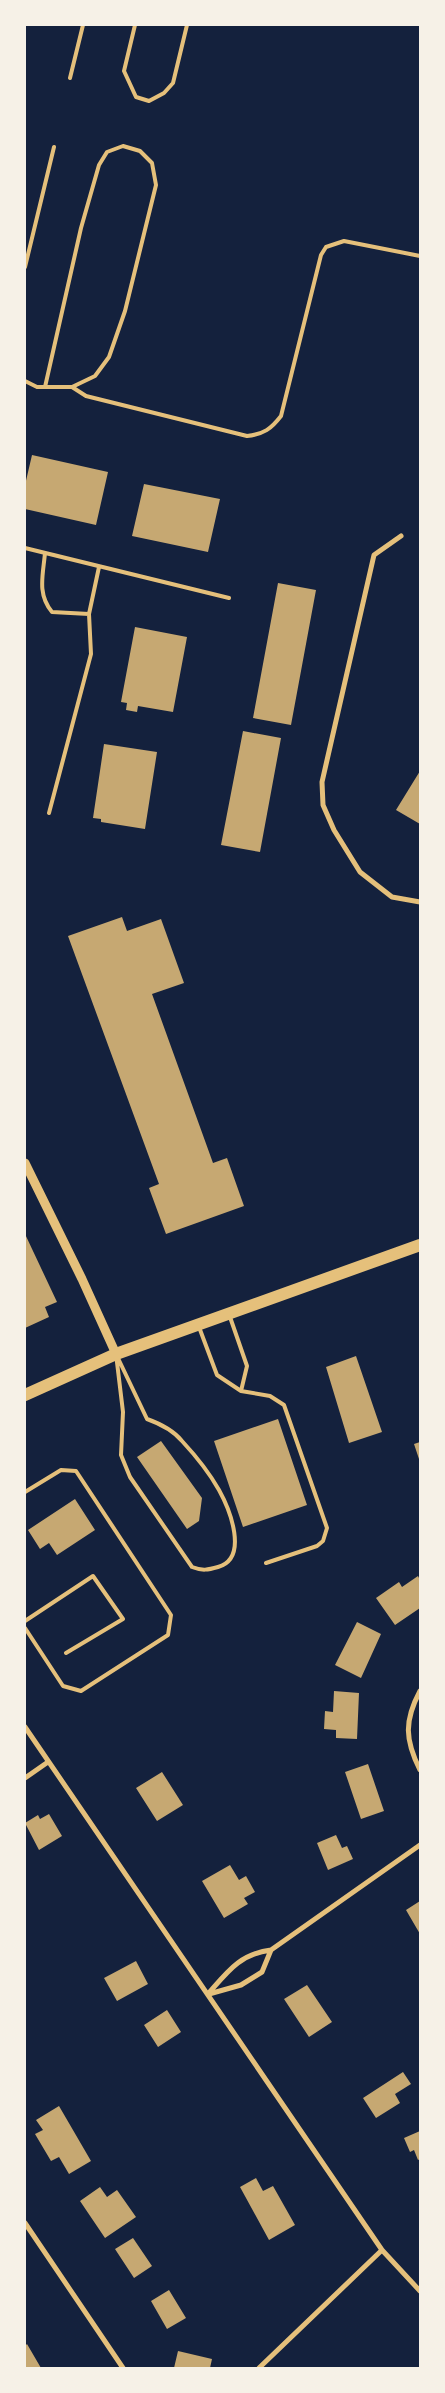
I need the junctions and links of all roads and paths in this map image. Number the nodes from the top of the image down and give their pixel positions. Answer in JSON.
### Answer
{"nodes":[{"id":1,"x":83,"y":25,"type":"edge"},
{"id":2,"x":135,"y":25,"type":"edge"},
{"id":3,"x":187,"y":25,"type":"edge"},
{"id":4,"x":70,"y":78,"type":"dead end"},
{"id":5,"x":54,"y":147,"type":"dead end"},
{"id":6,"x":420,"y":256,"type":"edge"},
{"id":7,"x":25,"y":267,"type":"edge"},
{"id":8,"x":25,"y":381,"type":"edge"},
{"id":9,"x":45,"y":387,"type":"junction"},
{"id":10,"x":72,"y":387,"type":"junction"},
{"id":11,"x":401,"y":536,"type":"dead end"},
{"id":12,"x":25,"y":548,"type":"edge"},
{"id":13,"x":45,"y":553,"type":"junction"},
{"id":14,"x":99,"y":567,"type":"junction"},
{"id":15,"x":229,"y":598,"type":"dead end"},
{"id":16,"x":89,"y":614,"type":"junction"},
{"id":17,"x":49,"y":814,"type":"dead end"},
{"id":18,"x":420,"y":902,"type":"edge"},
{"id":19,"x":25,"y":1163,"type":"edge"},
{"id":20,"x":420,"y":1244,"type":"edge"},
{"id":21,"x":229,"y":1314,"type":"junction"},
{"id":22,"x":198,"y":1325,"type":"junction"},
{"id":23,"x":116,"y":1354,"type":"junction"},
{"id":24,"x":241,"y":1390,"type":"junction"},
{"id":25,"x":25,"y":1395,"type":"edge"},
{"id":26,"x":25,"y":1492,"type":"edge"},
{"id":27,"x":266,"y":1563,"type":"dead end"},
{"id":28,"x":25,"y":1621,"type":"edge"},
{"id":29,"x":25,"y":1628,"type":"edge"},
{"id":30,"x":66,"y":1653,"type":"dead end"},
{"id":31,"x":420,"y":1691,"type":"edge"},
{"id":32,"x":25,"y":1727,"type":"edge"},
{"id":33,"x":48,"y":1762,"type":"junction"},
{"id":34,"x":420,"y":1770,"type":"edge"},
{"id":35,"x":25,"y":1778,"type":"edge"},
{"id":36,"x":420,"y":1846,"type":"edge"},
{"id":37,"x":271,"y":1950,"type":"junction"},
{"id":38,"x":208,"y":1994,"type":"junction"},
{"id":39,"x":25,"y":2223,"type":"edge"},
{"id":40,"x":382,"y":2250,"type":"junction"},
{"id":41,"x":420,"y":2291,"type":"edge"},
{"id":42,"x":123,"y":2368,"type":"edge"},
{"id":43,"x":259,"y":2368,"type":"edge"}],
"edges":[{"from":1,"to":4,"type":"lane"},
{"from":2,"to":3,"type":"lane"},
{"from":5,"to":7,"type":"lane"},
{"from":6,"to":10,"type":"lane"},
{"from":8,"to":9,"type":"lane"},
{"from":9,"to":10,"type":"lane"},
{"from":9,"to":10,"type":"lane"},
{"from":11,"to":18,"type":"street"},
{"from":12,"to":13,"type":"lane"},
{"from":13,"to":14,"type":"lane"},
{"from":13,"to":16,"type":"lane"},
{"from":14,"to":15,"type":"lane"},
{"from":14,"to":16,"type":"lane"},
{"from":16,"to":17,"type":"lane"},
{"from":19,"to":23,"type":"street"},
{"from":20,"to":21,"type":"main road"},
{"from":21,"to":22,"type":"main road"},
{"from":21,"to":24,"type":"lane"},
{"from":22,"to":23,"type":"main road"},
{"from":22,"to":24,"type":"lane"},
{"from":23,"to":23,"type":"lane"},
{"from":23,"to":25,"type":"main road"},
{"from":24,"to":27,"type":"lane"},
{"from":26,"to":29,"type":"lane"},
{"from":28,"to":30,"type":"lane"},
{"from":31,"to":34,"type":"street"},
{"from":32,"to":33,"type":"street"},
{"from":33,"to":35,"type":"street"},
{"from":33,"to":38,"type":"street"},
{"from":36,"to":37,"type":"street"},
{"from":37,"to":38,"type":"street"},
{"from":37,"to":38,"type":"street"},
{"from":38,"to":40,"type":"street"},
{"from":39,"to":42,"type":"street"},
{"from":40,"to":41,"type":"street"},
{"from":40,"to":43,"type":"street"}]}
